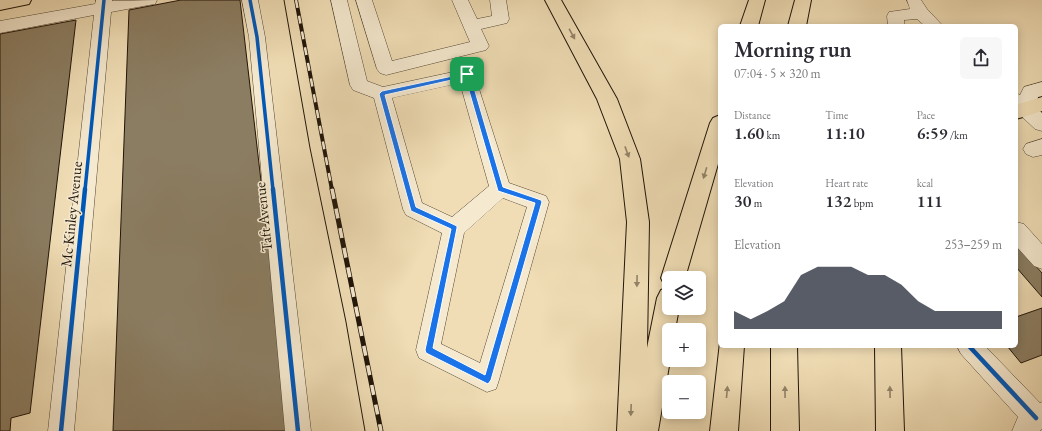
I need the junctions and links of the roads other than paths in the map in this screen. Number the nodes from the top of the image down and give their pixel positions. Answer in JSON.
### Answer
{"nodes":[{"id":1,"x":15,"y":0,"type":"edge"},
{"id":2,"x":22,"y":0,"type":"edge"},
{"id":3,"x":150,"y":0,"type":"edge"},
{"id":4,"x":250,"y":0,"type":"edge"},
{"id":5,"x":339,"y":0,"type":"edge"},
{"id":6,"x":364,"y":0,"type":"edge"},
{"id":7,"x":460,"y":0,"type":"edge"},
{"id":8,"x":498,"y":0,"type":"edge"},
{"id":9,"x":553,"y":0,"type":"edge"},
{"id":10,"x":757,"y":0,"type":"edge"},
{"id":11,"x":802,"y":0,"type":"edge"},
{"id":12,"x":0,"y":4,"type":"edge"},
{"id":13,"x":104,"y":4,"type":"edge"},
{"id":14,"x":918,"y":7,"type":"edge"},
{"id":15,"x":750,"y":24,"type":"edge"},
{"id":16,"x":797,"y":24,"type":"edge"},
{"id":17,"x":896,"y":24,"type":"edge"},
{"id":18,"x":933,"y":24,"type":"edge"},
{"id":19,"x":471,"y":26,"type":"junction"},
{"id":20,"x":0,"y":27,"type":"edge"},
{"id":21,"x":1042,"y":89,"type":"edge"},
{"id":22,"x":382,"y":94,"type":"junction"},
{"id":23,"x":1025,"y":106,"type":"edge"},
{"id":24,"x":1042,"y":124,"type":"edge"},
{"id":25,"x":718,"y":130,"type":"edge"},
{"id":26,"x":500,"y":189,"type":"junction"},
{"id":27,"x":454,"y":228,"type":"junction"},
{"id":28,"x":1018,"y":233,"type":"edge"},
{"id":29,"x":1042,"y":259,"type":"edge"},
{"id":30,"x":675,"y":271,"type":"edge"},
{"id":31,"x":666,"y":315,"type":"edge"},
{"id":32,"x":731,"y":348,"type":"edge"},
{"id":33,"x":784,"y":348,"type":"edge"},
{"id":34,"x":888,"y":348,"type":"edge"},
{"id":35,"x":971,"y":348,"type":"edge"},
{"id":36,"x":1035,"y":421,"type":"edge"},
{"id":37,"x":62,"y":431,"type":"edge"},
{"id":38,"x":298,"y":431,"type":"edge"},
{"id":39,"x":630,"y":431,"type":"edge"},
{"id":40,"x":644,"y":431,"type":"edge"},
{"id":41,"x":724,"y":431,"type":"edge"},
{"id":42,"x":785,"y":431,"type":"edge"},
{"id":43,"x":890,"y":431,"type":"edge"}],
"edges":[{"from":1,"to":2,"type":"main road"},
{"from":2,"to":12,"type":"main road"},
{"from":3,"to":13,"type":"street"},
{"from":4,"to":38,"type":"street","name":"Taft Avenue"},
{"from":5,"to":22,"type":"street"},
{"from":6,"to":19,"type":"street"},
{"from":7,"to":19,"type":"street"},
{"from":8,"to":19,"type":"street"},
{"from":9,"to":39,"type":"main road","one_way":true},
{"from":10,"to":15,"type":"main road"},
{"from":11,"to":16,"type":"main road"},
{"from":13,"to":20,"type":"street"},
{"from":13,"to":37,"type":"street","name":"Mc Kinley Avenue"},
{"from":14,"to":17,"type":"street"},
{"from":14,"to":18,"type":"street"},
{"from":21,"to":23,"type":"street"},
{"from":22,"to":26,"type":"street"},
{"from":22,"to":27,"type":"street"},
{"from":23,"to":24,"type":"street"},
{"from":25,"to":30,"type":"main road","one_way":true},
{"from":26,"to":27,"type":"street"},
{"from":26,"to":27,"type":"street"},
{"from":28,"to":29,"type":"street"},
{"from":31,"to":40,"type":"main road"},
{"from":41,"to":32,"type":"main road","one_way":true},
{"from":42,"to":33,"type":"main road","one_way":true},
{"from":43,"to":34,"type":"main road","one_way":true},
{"from":35,"to":36,"type":"street"}]}
